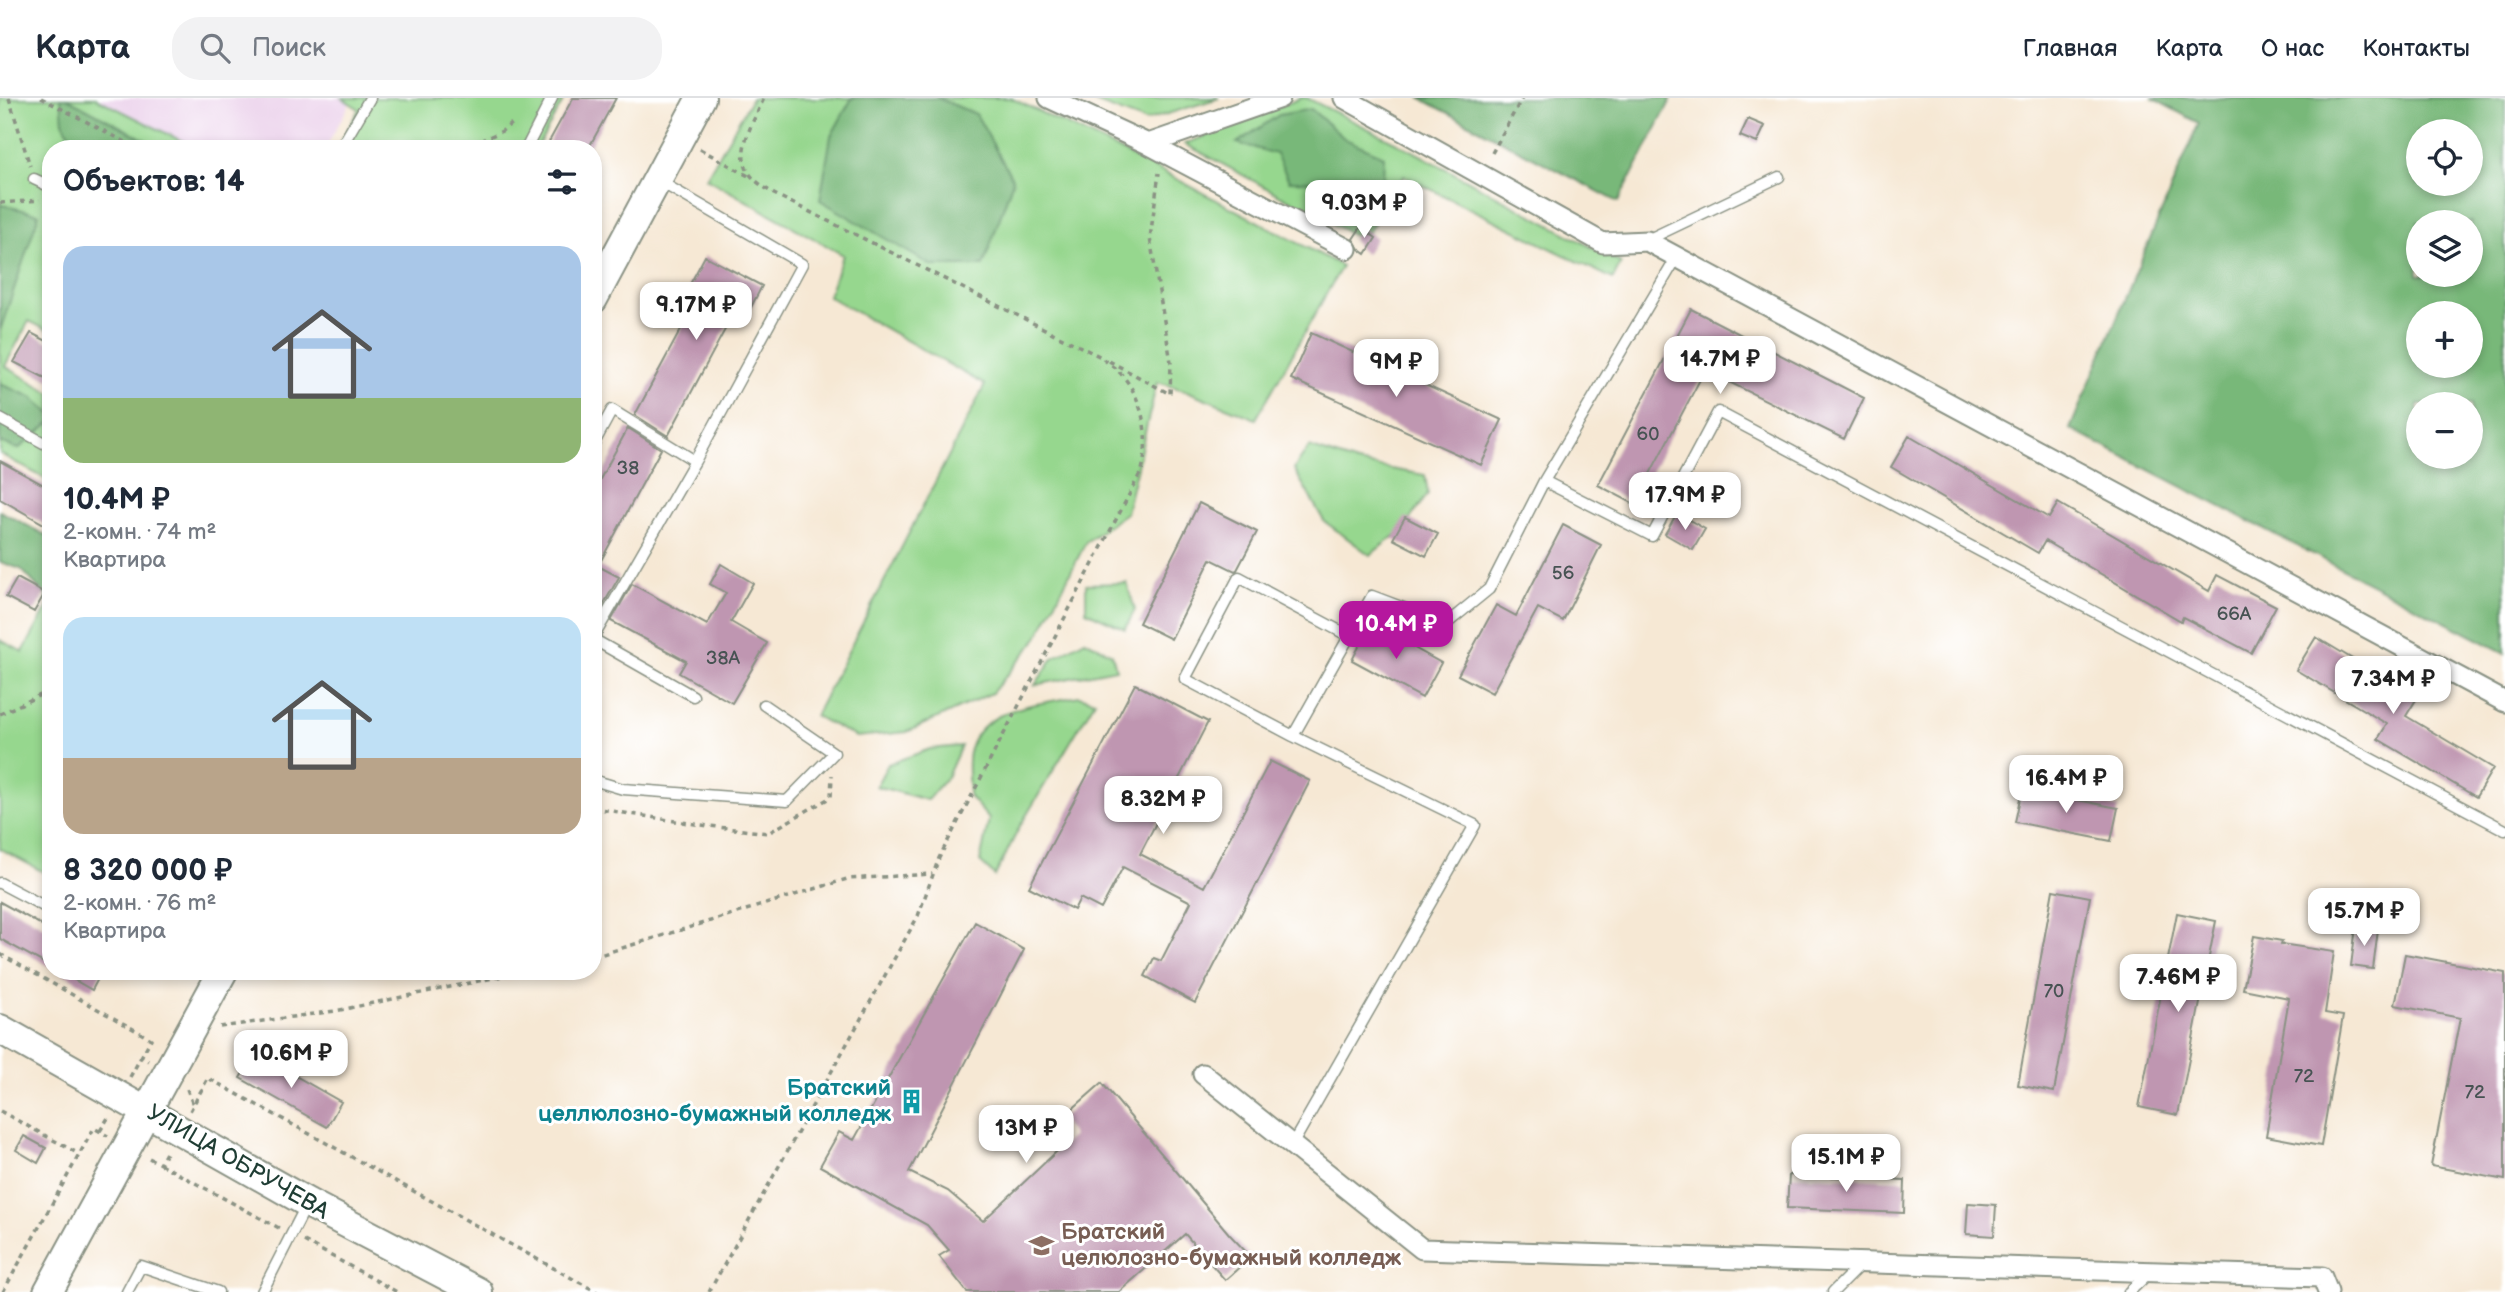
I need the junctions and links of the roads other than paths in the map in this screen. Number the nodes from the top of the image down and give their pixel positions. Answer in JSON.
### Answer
{"nodes":[{"id":1,"x":370,"y":98,"type":"edge"},
{"id":2,"x":552,"y":98,"type":"edge"},
{"id":3,"x":701,"y":98,"type":"edge"},
{"id":4,"x":1049,"y":98,"type":"edge"},
{"id":5,"x":1280,"y":98,"type":"edge"},
{"id":6,"x":1344,"y":98,"type":"edge"},
{"id":7,"x":345,"y":140,"type":"edge"},
{"id":8,"x":531,"y":140,"type":"edge"},
{"id":9,"x":1155,"y":148,"type":"junction"},
{"id":10,"x":1779,"y":177,"type":"dead end"},
{"id":11,"x":34,"y":178,"type":"road end"},
{"id":12,"x":657,"y":180,"type":"junction"},
{"id":13,"x":42,"y":182,"type":"edge"},
{"id":14,"x":1647,"y":241,"type":"junction"},
{"id":15,"x":1347,"y":249,"type":"dead end"},
{"id":16,"x":1677,"y":257,"type":"junction"},
{"id":17,"x":602,"y":282,"type":"edge"},
{"id":18,"x":0,"y":419,"type":"edge"},
{"id":19,"x":602,"y":428,"type":"edge"},
{"id":20,"x":42,"y":442,"type":"edge"},
{"id":21,"x":695,"y":461,"type":"junction"},
{"id":22,"x":1544,"y":481,"type":"junction"},
{"id":23,"x":602,"y":623,"type":"edge"},
{"id":24,"x":1349,"y":636,"type":"junction"},
{"id":25,"x":602,"y":644,"type":"edge"},
{"id":26,"x":693,"y":696,"type":"dead end"},
{"id":27,"x":2505,"y":702,"type":"edge"},
{"id":28,"x":764,"y":705,"type":"dead end"},
{"id":29,"x":1293,"y":736,"type":"junction"},
{"id":30,"x":602,"y":783,"type":"edge"},
{"id":31,"x":2505,"y":830,"type":"edge"},
{"id":32,"x":0,"y":883,"type":"edge"},
{"id":33,"x":42,"y":905,"type":"edge"},
{"id":34,"x":218,"y":980,"type":"edge"},
{"id":35,"x":0,"y":1029,"type":"edge"},
{"id":36,"x":1203,"y":1074,"type":"dead end"},
{"id":37,"x":148,"y":1110,"type":"junction"},
{"id":38,"x":1292,"y":1145,"type":"junction"},
{"id":39,"x":308,"y":1203,"type":"junction"},
{"id":40,"x":1863,"y":1263,"type":"junction"},
{"id":41,"x":2150,"y":1272,"type":"junction"},
{"id":42,"x":48,"y":1292,"type":"edge"},
{"id":43,"x":127,"y":1292,"type":"edge"},
{"id":44,"x":218,"y":1292,"type":"edge"},
{"id":45,"x":262,"y":1292,"type":"edge"},
{"id":46,"x":478,"y":1292,"type":"edge"},
{"id":47,"x":1833,"y":1292,"type":"edge"},
{"id":48,"x":2129,"y":1292,"type":"edge"},
{"id":49,"x":2328,"y":1292,"type":"edge"}],
"edges":[{"from":1,"to":7,"type":"lane"},
{"from":2,"to":8,"type":"lane"},
{"from":3,"to":12,"type":"street"},
{"from":4,"to":9,"type":"street"},
{"from":5,"to":9,"type":"street"},
{"from":6,"to":14,"type":"street"},
{"from":9,"to":15,"type":"street"},
{"from":10,"to":14,"type":"lane"},
{"from":11,"to":13,"type":"lane"},
{"from":12,"to":17,"type":"street"},
{"from":12,"to":21,"type":"lane"},
{"from":14,"to":16,"type":"street"},
{"from":16,"to":22,"type":"lane"},
{"from":16,"to":27,"type":"street"},
{"from":18,"to":20,"type":"lane"},
{"from":19,"to":21,"type":"lane"},
{"from":21,"to":23,"type":"lane"},
{"from":22,"to":24,"type":"lane"},
{"from":22,"to":31,"type":"lane"},
{"from":24,"to":29,"type":"lane"},
{"from":24,"to":29,"type":"lane"},
{"from":25,"to":26,"type":"lane"},
{"from":28,"to":30,"type":"lane"},
{"from":29,"to":38,"type":"lane"},
{"from":32,"to":33,"type":"lane"},
{"from":34,"to":37,"type":"street"},
{"from":35,"to":37,"type":"street","name":"УЛИЦА ОБРУЧЕВА"},
{"from":36,"to":38,"type":"street"},
{"from":37,"to":39,"type":"street","name":"УЛИЦА ОБРУЧЕВА"},
{"from":37,"to":42,"type":"street"},
{"from":38,"to":40,"type":"street"},
{"from":39,"to":45,"type":"lane"},
{"from":39,"to":46,"type":"street","name":"УЛИЦА ОБРУЧЕВА"},
{"from":40,"to":41,"type":"street"},
{"from":40,"to":47,"type":"lane"},
{"from":41,"to":48,"type":"lane"},
{"from":41,"to":49,"type":"street"},
{"from":43,"to":44,"type":"lane"}]}
